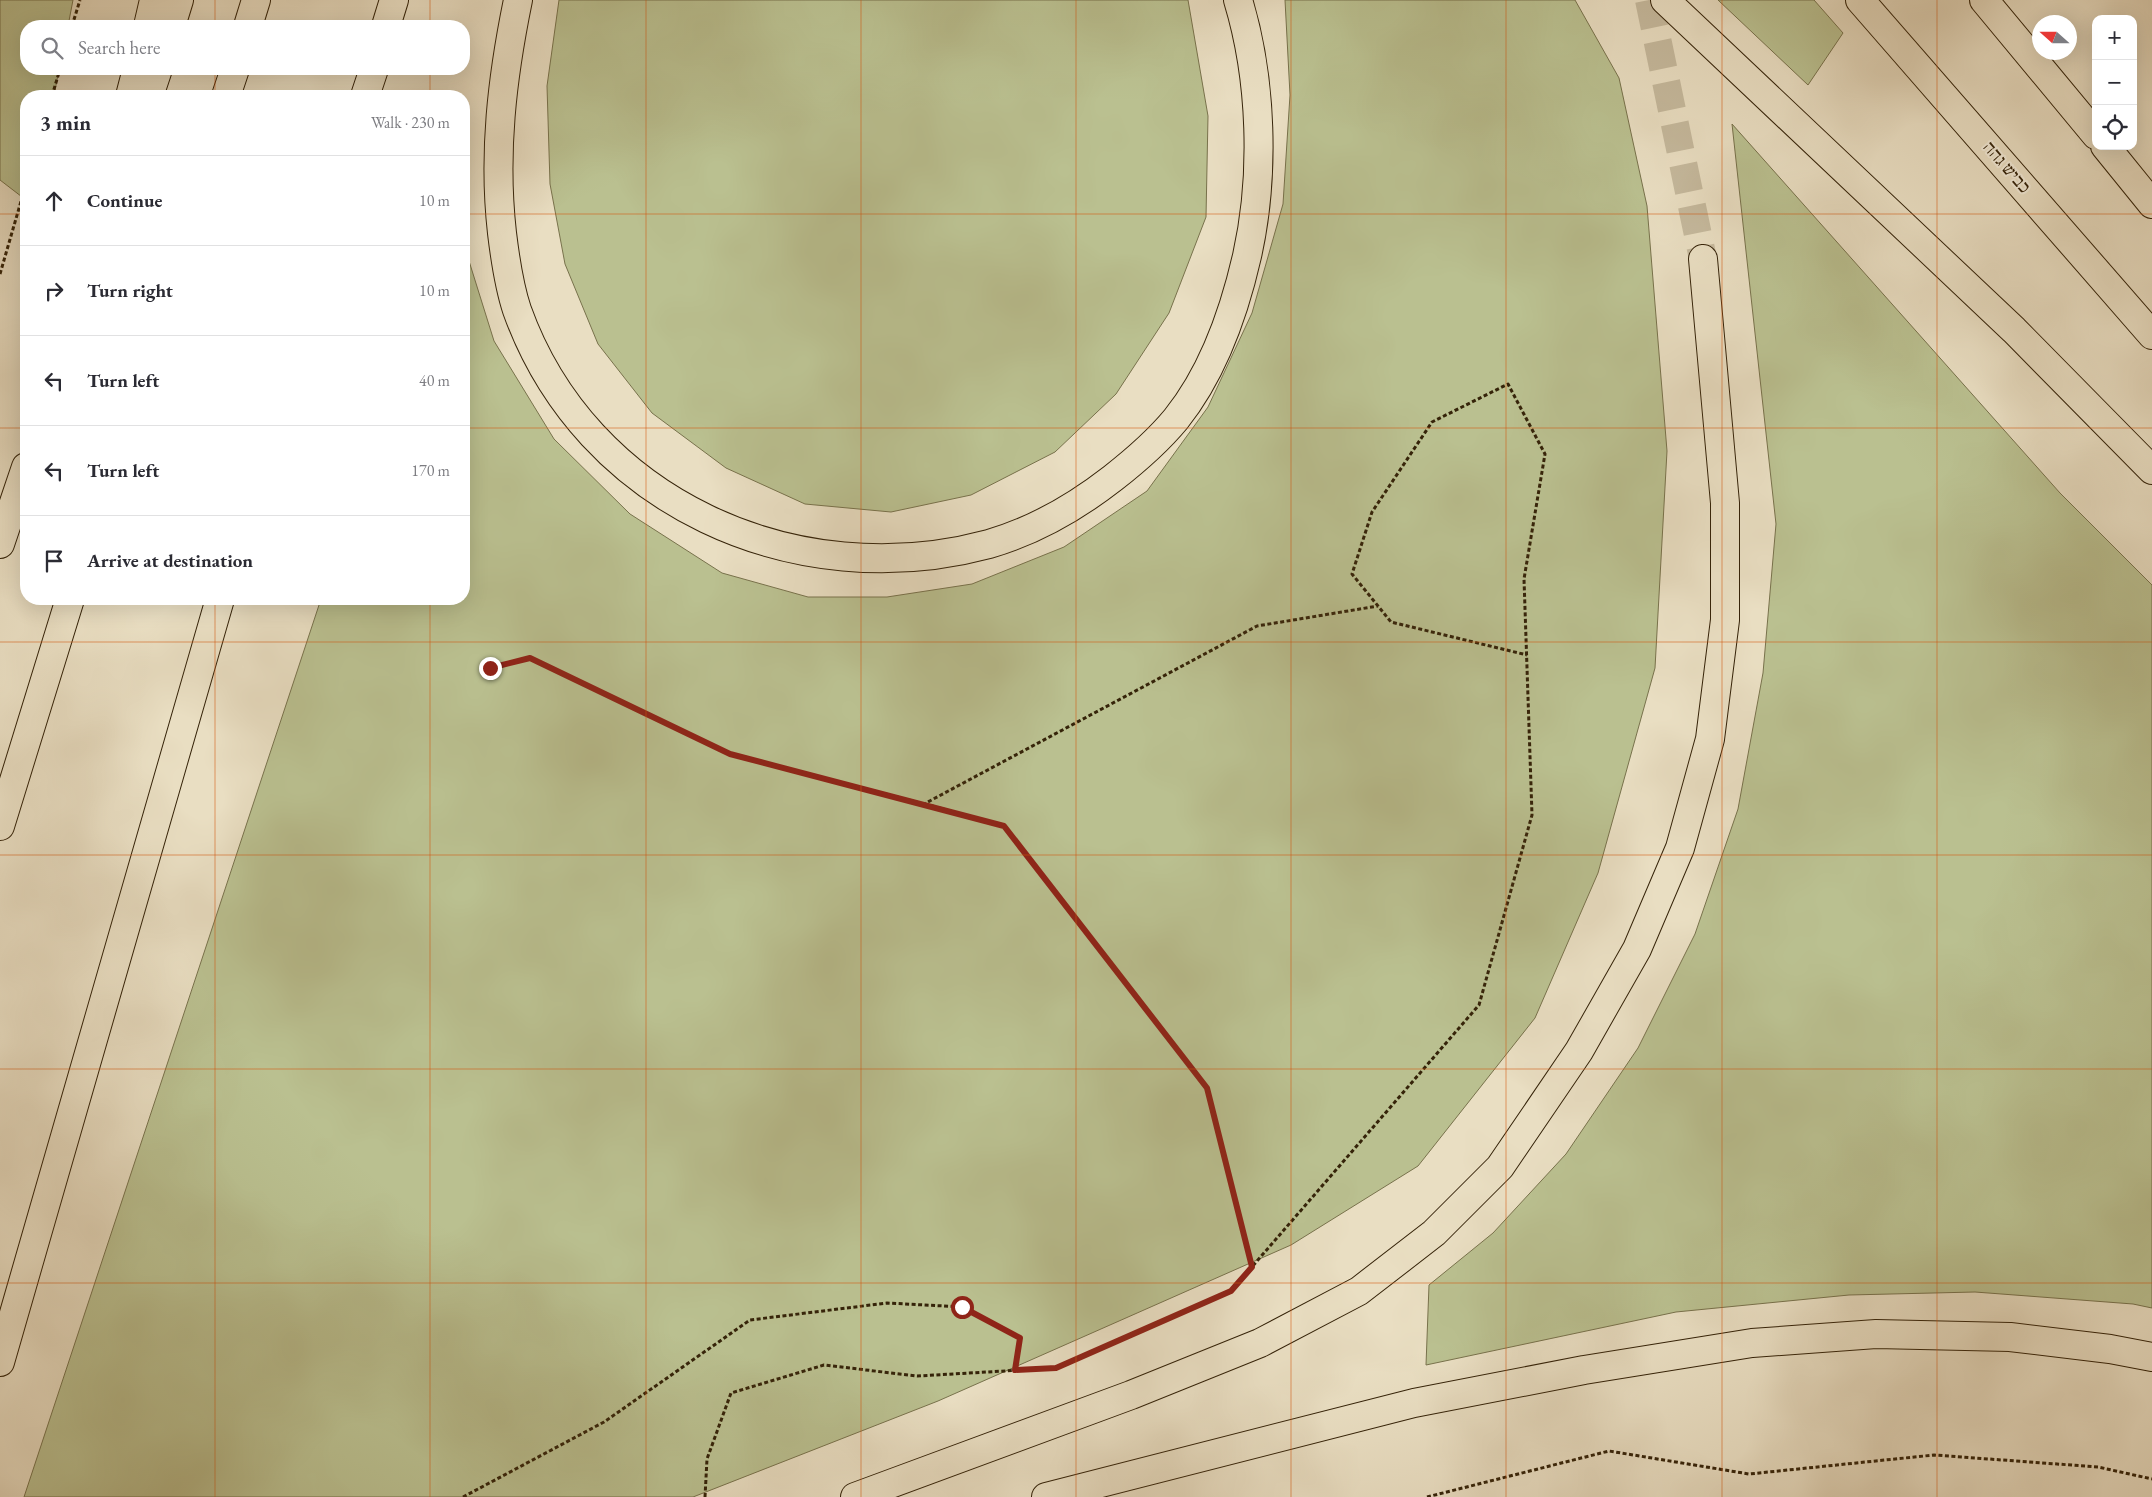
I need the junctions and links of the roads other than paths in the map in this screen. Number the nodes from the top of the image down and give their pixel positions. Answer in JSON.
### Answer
{"nodes":[{"id":1,"x":154,"y":0,"type":"edge"},
{"id":2,"x":179,"y":0,"type":"edge"},
{"id":3,"x":256,"y":0,"type":"edge"},
{"id":4,"x":394,"y":0,"type":"edge"},
{"id":5,"x":518,"y":0,"type":"edge"},
{"id":6,"x":1238,"y":0,"type":"edge"},
{"id":7,"x":1666,"y":0,"type":"edge"},
{"id":8,"x":1860,"y":0,"type":"edge"},
{"id":9,"x":1984,"y":0,"type":"edge"},
{"id":10,"x":149,"y":20,"type":"edge"},
{"id":11,"x":173,"y":20,"type":"edge"},
{"id":12,"x":250,"y":20,"type":"edge"},
{"id":13,"x":388,"y":20,"type":"edge"},
{"id":14,"x":135,"y":75,"type":"edge"},
{"id":15,"x":156,"y":75,"type":"edge"},
{"id":16,"x":233,"y":75,"type":"edge"},
{"id":17,"x":372,"y":75,"type":"edge"},
{"id":18,"x":132,"y":90,"type":"edge"},
{"id":19,"x":151,"y":90,"type":"edge"},
{"id":20,"x":228,"y":90,"type":"edge"},
{"id":21,"x":367,"y":90,"type":"edge"},
{"id":22,"x":2092,"y":130,"type":"edge"},
{"id":23,"x":2108,"y":150,"type":"edge"},
{"id":24,"x":2152,"y":204,"type":"edge"},
{"id":25,"x":1703,"y":259,"type":"tunnel mouth"},
{"id":26,"x":2152,"y":335,"type":"edge"},
{"id":27,"x":2152,"y":470,"type":"edge"},
{"id":28,"x":20,"y":485,"type":"edge"},
{"id":29,"x":0,"y":544,"type":"edge"},
{"id":30,"x":68,"y":605,"type":"edge"},
{"id":31,"x":218,"y":605,"type":"edge"},
{"id":32,"x":0,"y":826,"type":"edge"},
{"id":33,"x":2152,"y":1357,"type":"edge"},
{"id":34,"x":0,"y":1362,"type":"edge"},
{"id":35,"x":855,"y":1497,"type":"edge"},
{"id":36,"x":1046,"y":1497,"type":"edge"}],
"edges":[{"from":1,"to":10,"type":"highway"},
{"from":2,"to":11,"type":"highway"},
{"from":3,"to":12,"type":"highway"},
{"from":4,"to":13,"type":"highway"},
{"from":5,"to":6,"type":"highway"},
{"from":7,"to":27,"type":"highway"},
{"from":8,"to":26,"type":"highway","name":"כביש גהה"},
{"from":9,"to":22,"type":"highway"},
{"from":14,"to":18,"type":"highway"},
{"from":15,"to":19,"type":"highway"},
{"from":16,"to":20,"type":"highway"},
{"from":17,"to":21,"type":"highway"},
{"from":23,"to":24,"type":"highway"},
{"from":25,"to":35,"type":"highway"},
{"from":28,"to":29,"type":"highway"},
{"from":30,"to":32,"type":"highway"},
{"from":31,"to":34,"type":"highway"},
{"from":33,"to":36,"type":"highway"}]}
